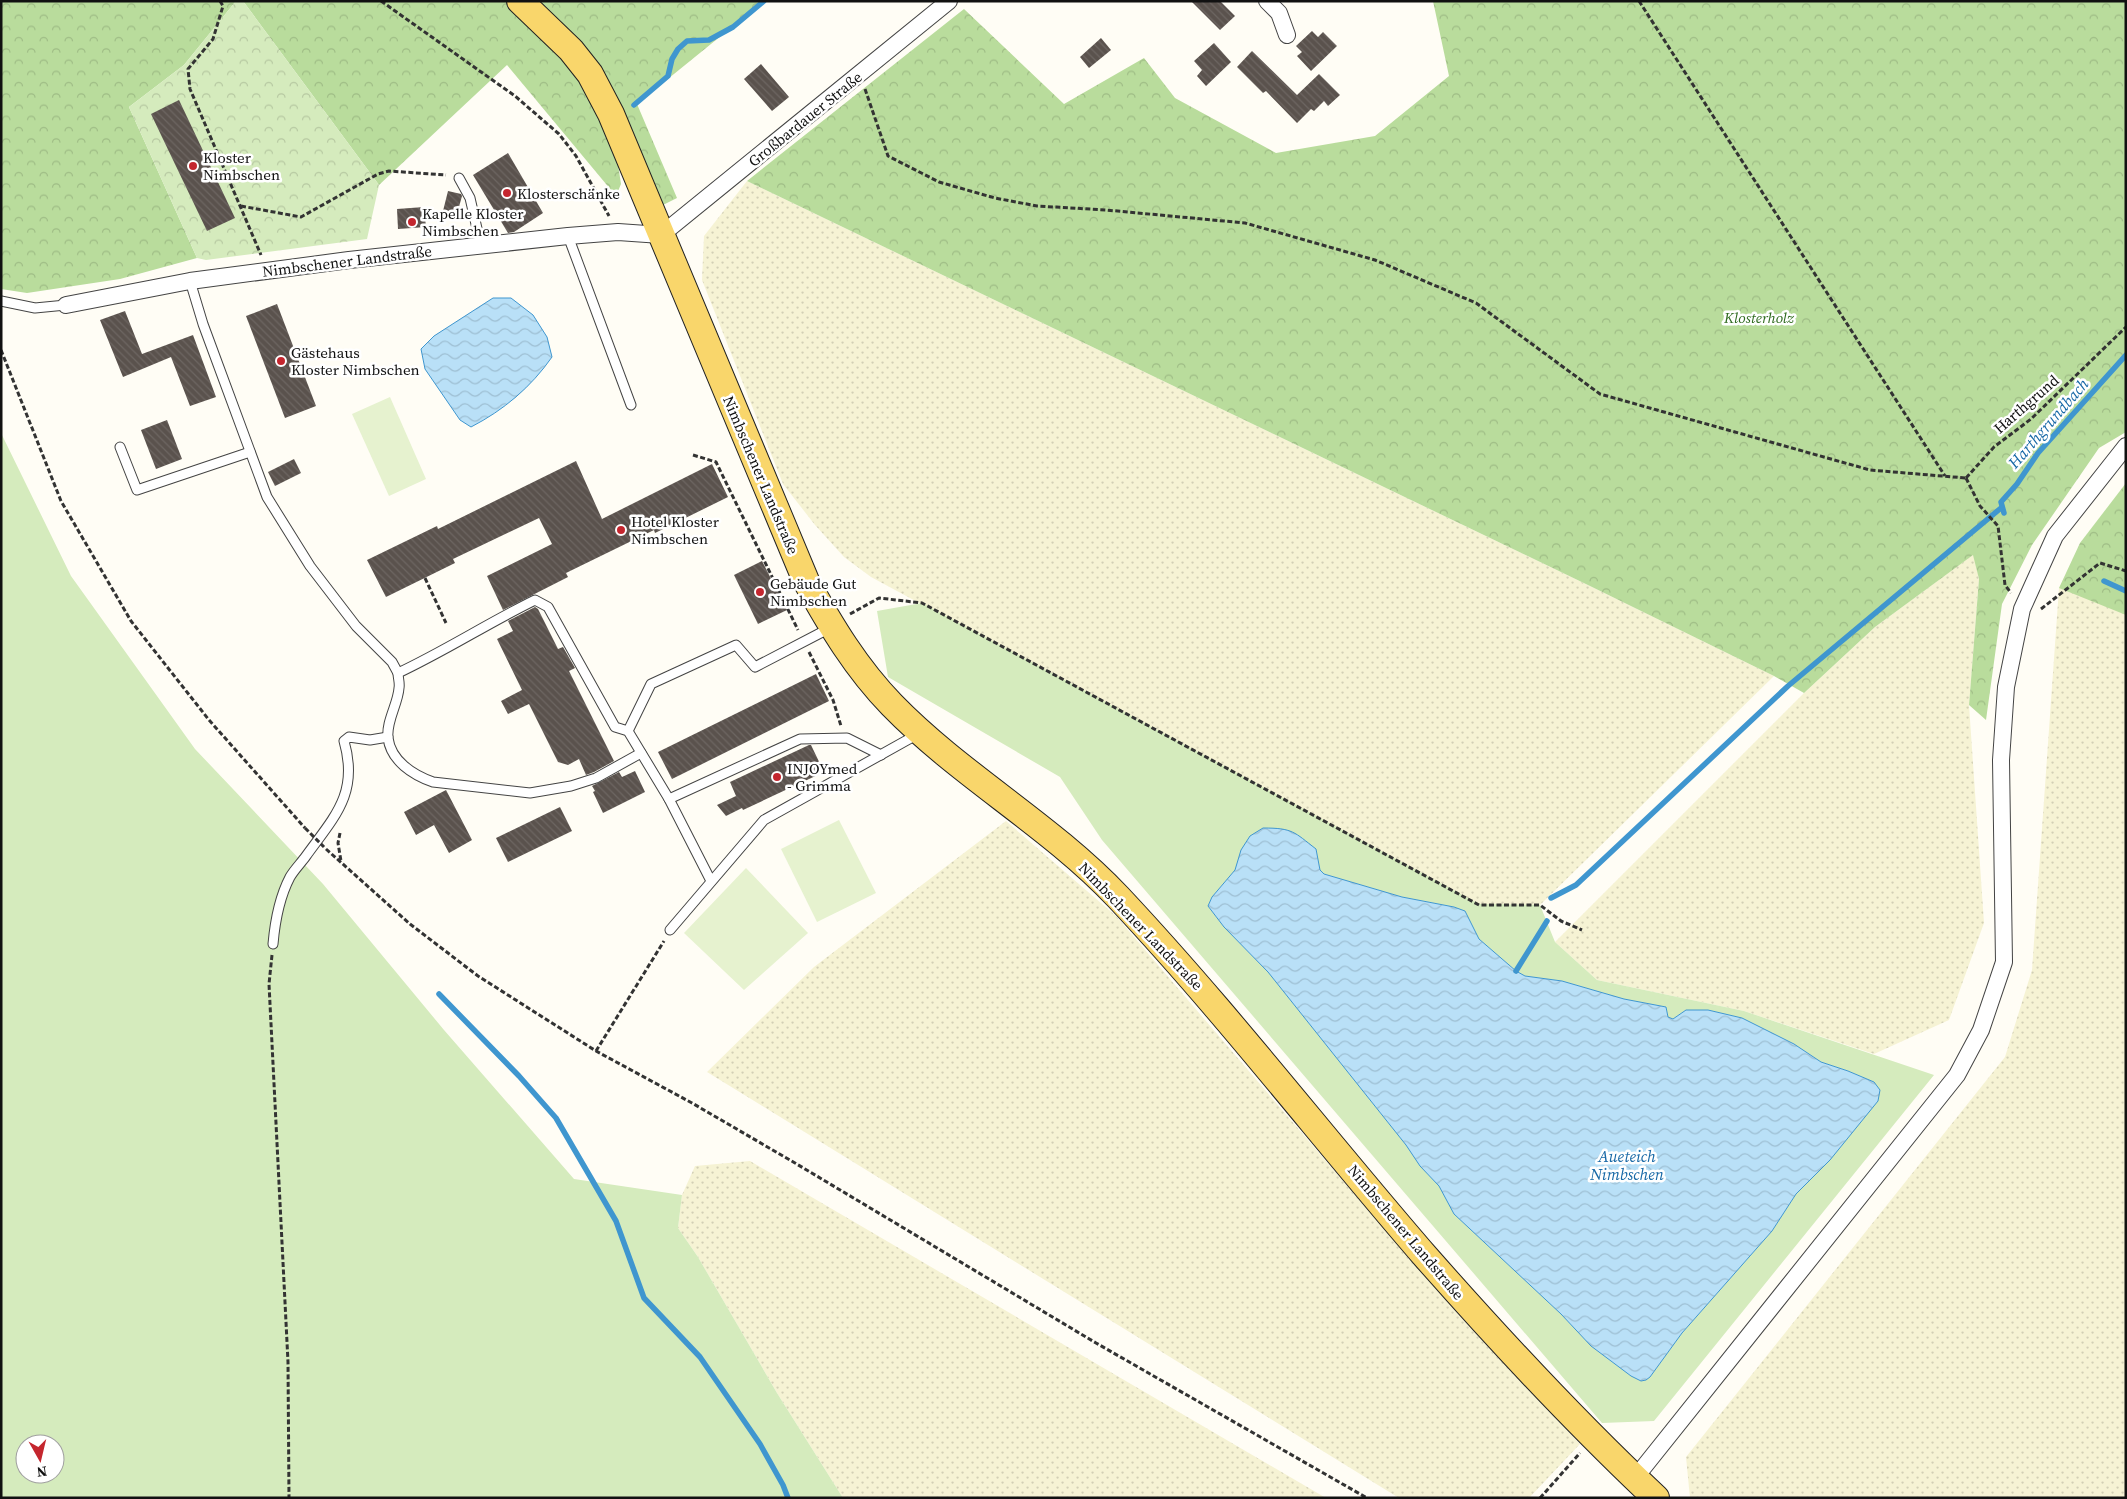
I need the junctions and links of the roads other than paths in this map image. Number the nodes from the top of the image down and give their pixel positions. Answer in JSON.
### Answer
{"nodes":[{"id":1,"x":520,"y":1,"type":"edge"},
{"id":2,"x":949,"y":1,"type":"edge"},
{"id":3,"x":1267,"y":1,"type":"edge"},
{"id":4,"x":1287,"y":35,"type":"dead end"},
{"id":5,"x":459,"y":178,"type":"road end"},
{"id":6,"x":661,"y":235,"type":"junction"},
{"id":7,"x":568,"y":236,"type":"junction"},
{"id":8,"x":481,"y":246,"type":"junction"},
{"id":9,"x":190,"y":281,"type":"junction"},
{"id":10,"x":1,"y":301,"type":"edge"},
{"id":11,"x":66,"y":305,"type":"joint"},
{"id":12,"x":631,"y":405,"type":"dead end"},
{"id":13,"x":2126,"y":446,"type":"edge"},
{"id":14,"x":120,"y":447,"type":"dead end"},
{"id":15,"x":250,"y":452,"type":"junction"},
{"id":16,"x":831,"y":627,"type":"junction"},
{"id":17,"x":398,"y":673,"type":"junction"},
{"id":18,"x":628,"y":731,"type":"junction"},
{"id":19,"x":920,"y":732,"type":"junction"},
{"id":20,"x":388,"y":737,"type":"junction"},
{"id":21,"x":641,"y":753,"type":"junction"},
{"id":22,"x":881,"y":755,"type":"junction"},
{"id":23,"x":669,"y":799,"type":"junction"},
{"id":24,"x":711,"y":882,"type":"junction"},
{"id":25,"x":670,"y":930,"type":"road end"},
{"id":26,"x":273,"y":944,"type":"road end"},
{"id":27,"x":1635,"y":1478,"type":"junction"},
{"id":28,"x":1656,"y":1498,"type":"edge"}],
"edges":[{"from":1,"to":6,"type":"main road","name":"Nimbschener Landstraße"},
{"from":2,"to":6,"type":"street","name":"Großbardauer Straße"},
{"from":3,"to":4,"type":"street"},
{"from":5,"to":8,"type":"lane"},
{"from":6,"to":7,"type":"street","name":"Nimbschener Landstraße"},
{"from":6,"to":16,"type":"main road","name":"Nimbschener Landstraße"},
{"from":7,"to":8,"type":"street","name":"Nimbschener Landstraße"},
{"from":7,"to":12,"type":"lane"},
{"from":8,"to":9,"type":"street","name":"Nimbschener Landstraße"},
{"from":9,"to":11,"type":"street","name":"Nimbschener Landstraße"},
{"from":9,"to":15,"type":"lane"},
{"from":10,"to":11,"type":"lane"},
{"from":13,"to":27,"type":"street"},
{"from":14,"to":15,"type":"lane"},
{"from":15,"to":17,"type":"lane"},
{"from":16,"to":18,"type":"lane"},
{"from":16,"to":19,"type":"main road","name":"Nimbschener Landstraße"},
{"from":17,"to":18,"type":"lane"},
{"from":17,"to":20,"type":"lane"},
{"from":18,"to":21,"type":"lane"},
{"from":19,"to":22,"type":"lane"},
{"from":19,"to":27,"type":"main road","name":"Nimbschener Landstraße"},
{"from":20,"to":21,"type":"lane"},
{"from":20,"to":26,"type":"lane"},
{"from":21,"to":23,"type":"lane"},
{"from":22,"to":23,"type":"lane"},
{"from":22,"to":24,"type":"lane"},
{"from":23,"to":24,"type":"lane"},
{"from":24,"to":25,"type":"lane"},
{"from":27,"to":28,"type":"main road","name":"Nimbschener Landstraße"}]}
